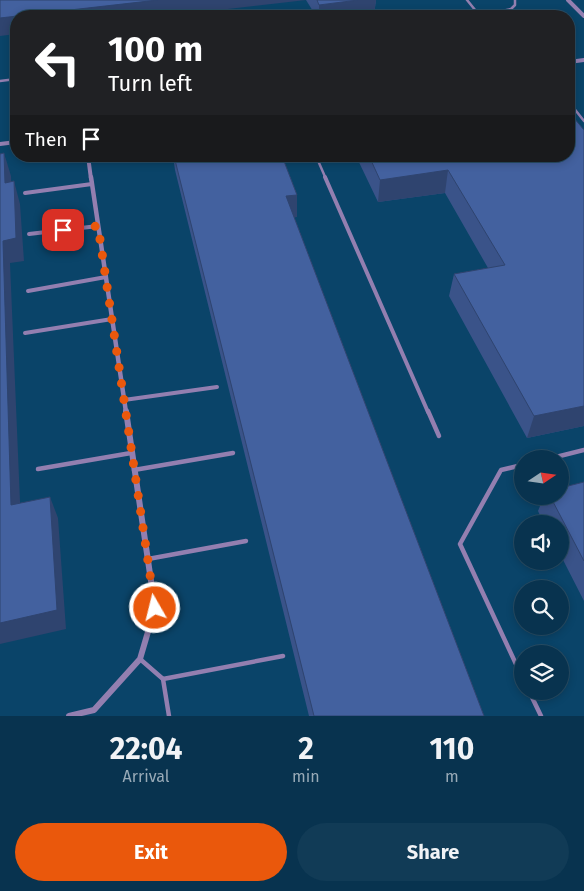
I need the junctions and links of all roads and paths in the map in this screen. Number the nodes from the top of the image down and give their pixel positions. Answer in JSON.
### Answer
{"nodes":[{"id":1,"x":466,"y":0,"type":"edge"},
{"id":2,"x":515,"y":0,"type":"edge"},
{"id":3,"x":568,"y":0,"type":"edge"},
{"id":4,"x":474,"y":10,"type":"edge"},
{"id":5,"x":508,"y":10,"type":"edge"},
{"id":6,"x":584,"y":16,"type":"edge"},
{"id":7,"x":575,"y":110,"type":"edge"},
{"id":8,"x":584,"y":121,"type":"edge"},
{"id":9,"x":89,"y":162,"type":"edge"},
{"id":10,"x":319,"y":162,"type":"edge"},
{"id":11,"x":92,"y":184,"type":"junction"},
{"id":12,"x":25,"y":193,"type":"dead end"},
{"id":13,"x":98,"y":226,"type":"junction"},
{"id":14,"x":29,"y":234,"type":"dead end"},
{"id":15,"x":106,"y":277,"type":"junction"},
{"id":16,"x":28,"y":291,"type":"dead end"},
{"id":17,"x":112,"y":319,"type":"junction"},
{"id":18,"x":26,"y":333,"type":"dead end"},
{"id":19,"x":217,"y":387,"type":"dead end"},
{"id":20,"x":124,"y":400,"type":"junction"},
{"id":21,"x":439,"y":436,"type":"dead end"},
{"id":22,"x":584,"y":450,"type":"edge"},
{"id":23,"x":132,"y":453,"type":"junction"},
{"id":24,"x":233,"y":453,"type":"dead end"},
{"id":25,"x":569,"y":454,"type":"edge"},
{"id":26,"x":514,"y":467,"type":"edge"},
{"id":27,"x":38,"y":469,"type":"dead end"},
{"id":28,"x":134,"y":470,"type":"junction"},
{"id":29,"x":246,"y":541,"type":"dead end"},
{"id":30,"x":148,"y":559,"type":"junction"},
{"id":31,"x":282,"y":656,"type":"dead end"},
{"id":32,"x":140,"y":659,"type":"junction"},
{"id":33,"x":514,"y":660,"type":"edge"},
{"id":34,"x":163,"y":679,"type":"junction"},
{"id":35,"x":533,"y":700,"type":"edge"},
{"id":36,"x":69,"y":716,"type":"edge"},
{"id":37,"x":169,"y":716,"type":"edge"},
{"id":38,"x":541,"y":716,"type":"edge"}],
"edges":[{"from":1,"to":4,"type":"lane"},
{"from":2,"to":5,"type":"lane"},
{"from":3,"to":6,"type":"street"},
{"from":7,"to":8,"type":"lane"},
{"from":9,"to":11,"type":"street"},
{"from":10,"to":21,"type":"lane"},
{"from":11,"to":12,"type":"lane"},
{"from":11,"to":13,"type":"street"},
{"from":13,"to":14,"type":"lane"},
{"from":13,"to":15,"type":"street"},
{"from":15,"to":16,"type":"lane"},
{"from":15,"to":17,"type":"street"},
{"from":17,"to":18,"type":"lane"},
{"from":17,"to":20,"type":"street"},
{"from":19,"to":20,"type":"lane"},
{"from":20,"to":23,"type":"street"},
{"from":22,"to":25,"type":"lane"},
{"from":23,"to":27,"type":"lane"},
{"from":23,"to":28,"type":"street"},
{"from":24,"to":28,"type":"lane"},
{"from":26,"to":33,"type":"lane"},
{"from":28,"to":30,"type":"street"},
{"from":29,"to":30,"type":"lane"},
{"from":30,"to":32,"type":"street"},
{"from":31,"to":34,"type":"lane"},
{"from":32,"to":34,"type":"lane"},
{"from":32,"to":36,"type":"street"},
{"from":34,"to":37,"type":"lane"},
{"from":35,"to":38,"type":"lane"}]}
